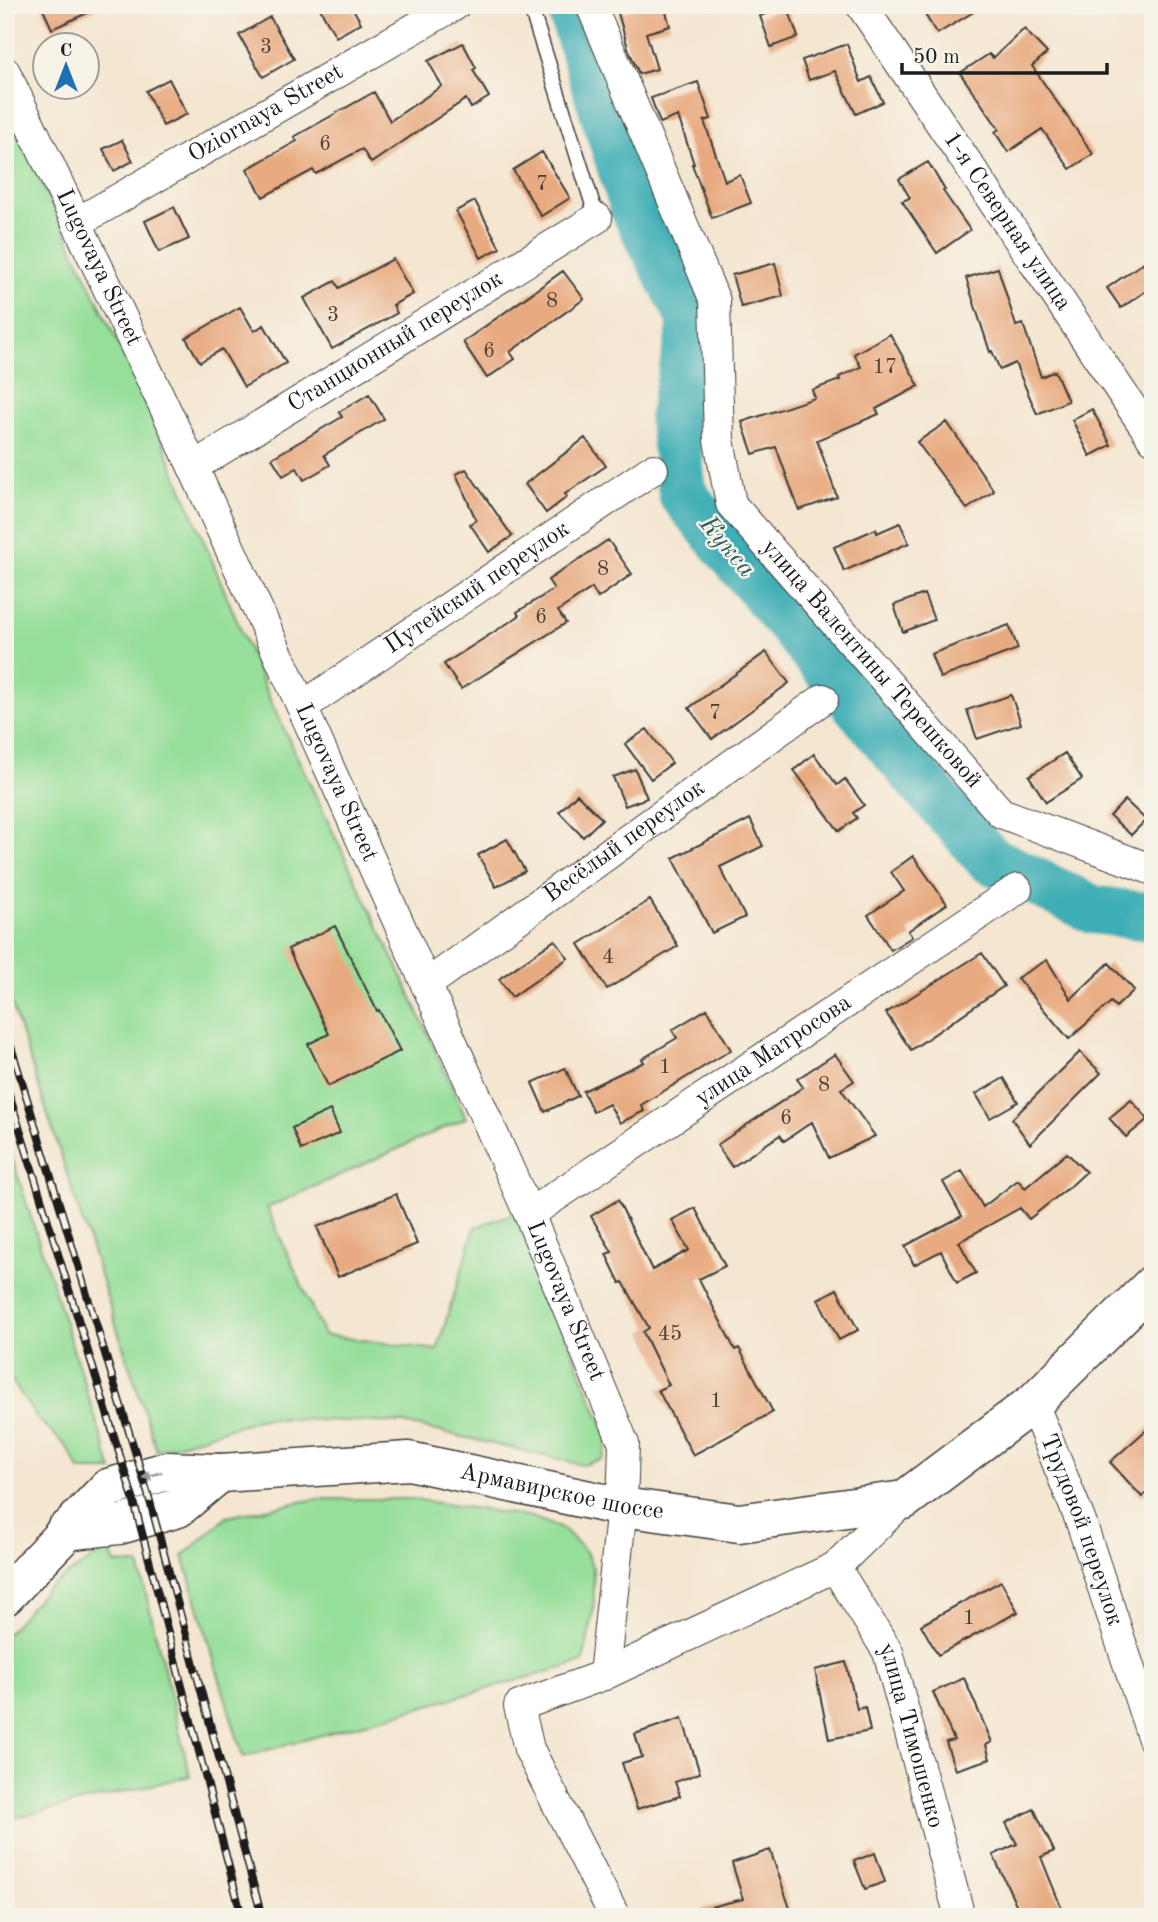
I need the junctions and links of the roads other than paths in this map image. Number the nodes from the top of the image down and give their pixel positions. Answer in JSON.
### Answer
{"nodes":[{"id":1,"x":455,"y":5,"type":"edge"},
{"id":2,"x":530,"y":5,"type":"edge"},
{"id":3,"x":591,"y":5,"type":"edge"},
{"id":4,"x":861,"y":5,"type":"edge"},
{"id":5,"x":5,"y":72,"type":"edge"},
{"id":6,"x":597,"y":218,"type":"joint"},
{"id":7,"x":78,"y":222,"type":"junction"},
{"id":8,"x":1153,"y":439,"type":"edge"},
{"id":9,"x":193,"y":467,"type":"junction"},
{"id":10,"x":653,"y":469,"type":"dead end"},
{"id":11,"x":823,"y":699,"type":"dead end"},
{"id":12,"x":302,"y":707,"type":"junction"},
{"id":13,"x":1153,"y":870,"type":"edge"},
{"id":14,"x":1017,"y":888,"type":"dead end"},
{"id":15,"x":426,"y":985,"type":"junction"},
{"id":16,"x":529,"y":1214,"type":"junction"},
{"id":17,"x":1153,"y":1284,"type":"edge"},
{"id":18,"x":1033,"y":1404,"type":"junction"},
{"id":19,"x":904,"y":1500,"type":"junction"},
{"id":20,"x":621,"y":1507,"type":"junction"},
{"id":21,"x":835,"y":1567,"type":"junction"},
{"id":22,"x":5,"y":1596,"type":"edge"},
{"id":23,"x":604,"y":1675,"type":"junction"},
{"id":24,"x":1153,"y":1740,"type":"edge"},
{"id":25,"x":615,"y":1917,"type":"edge"},
{"id":26,"x":960,"y":1917,"type":"edge"}],
"edges":[{"from":1,"to":7,"type":"street","name":"Oziornaya Street"},
{"from":2,"to":6,"type":"lane"},
{"from":3,"to":13,"type":"street","name":"улица Валентины Терешковой"},
{"from":4,"to":8,"type":"street","name":"1-я Северная улица"},
{"from":5,"to":7,"type":"street","name":"Lugovaya Street"},
{"from":6,"to":9,"type":"street","name":"Станционный переулок"},
{"from":7,"to":9,"type":"street","name":"Lugovaya Street"},
{"from":9,"to":12,"type":"street","name":"Lugovaya Street"},
{"from":10,"to":12,"type":"street","name":"Путейский переулок"},
{"from":11,"to":15,"type":"street","name":"Весёлый переулок"},
{"from":12,"to":15,"type":"street","name":"Lugovaya Street"},
{"from":14,"to":16,"type":"street","name":"улица Матросова"},
{"from":15,"to":16,"type":"street","name":"Lugovaya Street"},
{"from":16,"to":20,"type":"street","name":"Lugovaya Street"},
{"from":17,"to":18,"type":"main road","name":"Армавирское шоссе"},
{"from":18,"to":19,"type":"main road","name":"Армавирское шоссе"},
{"from":18,"to":24,"type":"street","name":"Трудовой переулок"},
{"from":19,"to":20,"type":"main road","name":"Армавирское шоссе"},
{"from":19,"to":21,"type":"street","name":"Армавирское шоссе"},
{"from":20,"to":22,"type":"main road","name":"Армавирское шоссе"},
{"from":20,"to":23,"type":"street","name":"Lugovaya Street"},
{"from":21,"to":23,"type":"street","name":"Армавирское шоссе"},
{"from":21,"to":26,"type":"street","name":"улица Тимошенко"},
{"from":23,"to":25,"type":"street","name":"Армавирское шоссе"}]}
